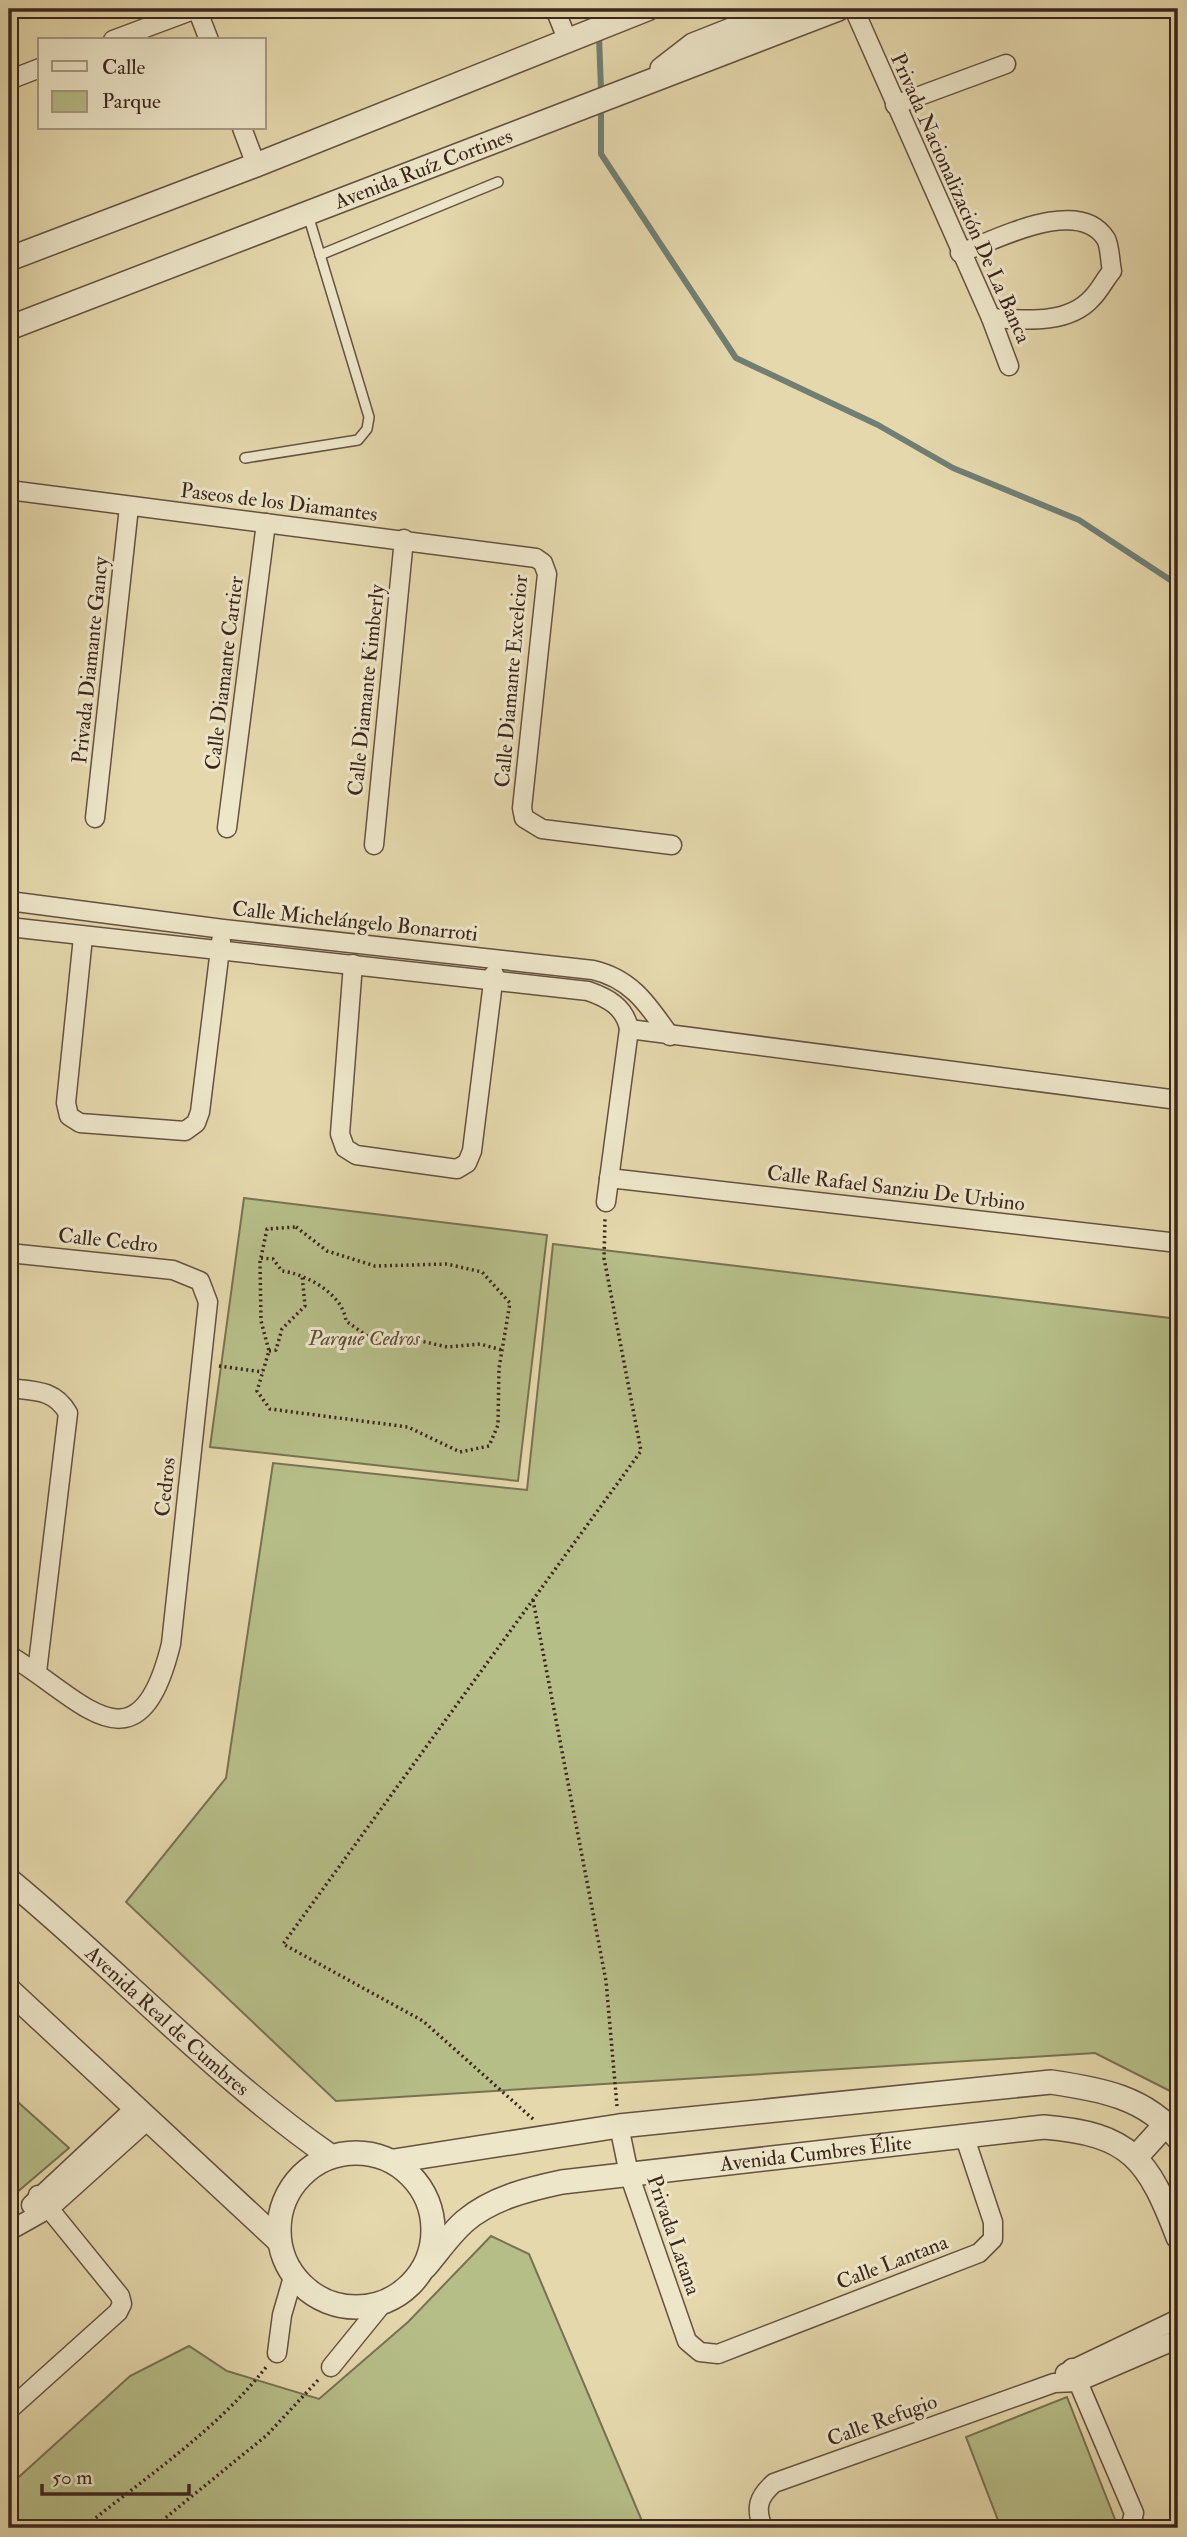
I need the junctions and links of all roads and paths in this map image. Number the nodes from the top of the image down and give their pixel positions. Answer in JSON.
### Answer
{"nodes":[{"id":1,"x":196,"y":9,"type":"edge"},
{"id":2,"x":555,"y":9,"type":"edge"},
{"id":3,"x":647,"y":9,"type":"edge"},
{"id":4,"x":784,"y":9,"type":"edge"},
{"id":5,"x":838,"y":9,"type":"edge"},
{"id":6,"x":854,"y":9,"type":"edge"},
{"id":7,"x":118,"y":38,"type":"edge"},
{"id":8,"x":208,"y":38,"type":"edge"},
{"id":9,"x":567,"y":39,"type":"junction"},
{"id":10,"x":1006,"y":64,"type":"dead end"},
{"id":11,"x":38,"y":69,"type":"edge"},
{"id":12,"x":9,"y":80,"type":"edge"},
{"id":13,"x":643,"y":84,"type":"junction"},
{"id":14,"x":895,"y":105,"type":"junction"},
{"id":15,"x":243,"y":130,"type":"edge"},
{"id":16,"x":256,"y":165,"type":"junction"},
{"id":17,"x":498,"y":182,"type":"dead end"},
{"id":18,"x":308,"y":213,"type":"junction"},
{"id":19,"x":960,"y":253,"type":"junction"},
{"id":20,"x":320,"y":255,"type":"junction"},
{"id":21,"x":9,"y":259,"type":"edge"},
{"id":22,"x":991,"y":318,"type":"junction"},
{"id":23,"x":9,"y":328,"type":"edge"},
{"id":24,"x":1009,"y":366,"type":"dead end"},
{"id":25,"x":245,"y":458,"type":"dead end"},
{"id":26,"x":9,"y":490,"type":"edge"},
{"id":27,"x":129,"y":507,"type":"junction"},
{"id":28,"x":266,"y":523,"type":"junction"},
{"id":29,"x":404,"y":539,"type":"junction"},
{"id":30,"x":543,"y":563,"type":"joint"},
{"id":31,"x":95,"y":818,"type":"dead end"},
{"id":32,"x":227,"y":828,"type":"dead end"},
{"id":33,"x":374,"y":845,"type":"dead end"},
{"id":34,"x":672,"y":845,"type":"dead end"},
{"id":35,"x":9,"y":901,"type":"edge"},
{"id":36,"x":9,"y":927,"type":"edge"},
{"id":37,"x":223,"y":929,"type":"junction"},
{"id":38,"x":83,"y":937,"type":"junction"},
{"id":39,"x":220,"y":950,"type":"junction"},
{"id":40,"x":495,"y":960,"type":"junction"},
{"id":41,"x":353,"y":964,"type":"junction"},
{"id":42,"x":493,"y":983,"type":"junction"},
{"id":43,"x":629,"y":1029,"type":"junction"},
{"id":44,"x":670,"y":1036,"type":"junction"},
{"id":45,"x":1178,"y":1100,"type":"edge"},
{"id":46,"x":609,"y":1178,"type":"junction"},
{"id":47,"x":606,"y":1202,"type":"joint"},
{"id":48,"x":1178,"y":1243,"type":"edge"},
{"id":49,"x":9,"y":1253,"type":"edge"},
{"id":50,"x":261,"y":1258,"type":"junction"},
{"id":51,"x":302,"y":1274,"type":"junction"},
{"id":52,"x":200,"y":1281,"type":"joint"},
{"id":53,"x":502,"y":1350,"type":"junction"},
{"id":54,"x":269,"y":1351,"type":"junction"},
{"id":55,"x":201,"y":1364,"type":"junction"},
{"id":56,"x":262,"y":1372,"type":"junction"},
{"id":57,"x":9,"y":1388,"type":"edge"},
{"id":58,"x":533,"y":1600,"type":"junction"},
{"id":59,"x":9,"y":1654,"type":"edge"},
{"id":60,"x":37,"y":1672,"type":"junction"},
{"id":61,"x":9,"y":1880,"type":"edge"},
{"id":62,"x":9,"y":1990,"type":"edge"},
{"id":63,"x":142,"y":2113,"type":"junction"},
{"id":64,"x":618,"y":2126,"type":"junction"},
{"id":65,"x":1173,"y":2130,"type":"edge"},
{"id":66,"x":550,"y":2134,"type":"junction"},
{"id":67,"x":964,"y":2135,"type":"junction"},
{"id":68,"x":330,"y":2156,"type":"junction"},
{"id":69,"x":1137,"y":2156,"type":"junction"},
{"id":70,"x":394,"y":2161,"type":"junction"},
{"id":71,"x":629,"y":2174,"type":"junction"},
{"id":72,"x":44,"y":2202,"type":"junction"},
{"id":73,"x":14,"y":2227,"type":"edge"},
{"id":74,"x":1178,"y":2237,"type":"edge"},
{"id":75,"x":279,"y":2241,"type":"junction"},
{"id":76,"x":425,"y":2267,"type":"junction"},
{"id":77,"x":293,"y":2277,"type":"junction"},
{"id":78,"x":383,"y":2303,"type":"junction"},
{"id":79,"x":1178,"y":2319,"type":"edge"},
{"id":80,"x":1178,"y":2339,"type":"edge"},
{"id":81,"x":700,"y":2351,"type":"joint"},
{"id":82,"x":277,"y":2353,"type":"joint"},
{"id":83,"x":331,"y":2367,"type":"joint"},
{"id":84,"x":1075,"y":2375,"type":"junction"},
{"id":85,"x":9,"y":2410,"type":"edge"},
{"id":86,"x":83,"y":2528,"type":"edge"},
{"id":87,"x":153,"y":2528,"type":"edge"},
{"id":88,"x":763,"y":2528,"type":"edge"},
{"id":89,"x":1130,"y":2528,"type":"edge"}],
"edges":[{"from":1,"to":7,"type":"street"},
{"from":1,"to":8,"type":"street"},
{"from":2,"to":9,"type":"street"},
{"from":3,"to":9,"type":"street"},
{"from":4,"to":13,"type":"street"},
{"from":5,"to":13,"type":"street","name":"Avenida Ruíz Cortines"},
{"from":6,"to":14,"type":"street","name":"Privada Nacionalización De La Banca"},
{"from":9,"to":16,"type":"street"},
{"from":10,"to":14,"type":"street"},
{"from":11,"to":12,"type":"street"},
{"from":13,"to":18,"type":"street","name":"Avenida Ruíz Cortines"},
{"from":14,"to":19,"type":"street","name":"Privada Nacionalización De La Banca"},
{"from":15,"to":16,"type":"street"},
{"from":16,"to":21,"type":"street"},
{"from":17,"to":20,"type":"lane"},
{"from":18,"to":20,"type":"lane"},
{"from":18,"to":23,"type":"street","name":"Avenida Ruíz Cortines"},
{"from":19,"to":22,"type":"street","name":"Privada Nacionalización De La Banca"},
{"from":19,"to":22,"type":"street"},
{"from":20,"to":25,"type":"lane"},
{"from":22,"to":24,"type":"street","name":"Privada Nacionalización De La Banca"},
{"from":26,"to":27,"type":"street","name":"Paseos de los Diamantes"},
{"from":27,"to":28,"type":"street","name":"Paseos de los Diamantes"},
{"from":27,"to":31,"type":"street","name":"Privada Diamante Gancy"},
{"from":28,"to":29,"type":"street","name":"Paseos de los Diamantes"},
{"from":28,"to":32,"type":"street","name":"Calle Diamante Cartier"},
{"from":29,"to":30,"type":"street","name":"Paseos de los Diamantes"},
{"from":29,"to":33,"type":"street","name":"Calle Diamante Kimberly"},
{"from":30,"to":34,"type":"street","name":"Calle Diamante Excelcior"},
{"from":35,"to":37,"type":"street","name":"Calle Michelángelo Bonarroti"},
{"from":36,"to":38,"type":"street","name":"Calle Michelángelo Bonarroti"},
{"from":37,"to":39,"type":"street"},
{"from":37,"to":40,"type":"street","name":"Calle Michelángelo Bonarroti"},
{"from":38,"to":39,"type":"street","name":"Calle Michelángelo Bonarroti"},
{"from":38,"to":39,"type":"street"},
{"from":39,"to":41,"type":"street","name":"Calle Michelángelo Bonarroti"},
{"from":40,"to":42,"type":"street"},
{"from":40,"to":44,"type":"street","name":"Calle Michelángelo Bonarroti"},
{"from":41,"to":42,"type":"street","name":"Calle Michelángelo Bonarroti"},
{"from":41,"to":42,"type":"street"},
{"from":42,"to":43,"type":"street","name":"Calle Michelángelo Bonarroti"},
{"from":43,"to":44,"type":"street"},
{"from":43,"to":46,"type":"street"},
{"from":44,"to":45,"type":"street"},
{"from":46,"to":47,"type":"street"},
{"from":46,"to":48,"type":"street","name":"Calle Rafael Sanziu De Urbino"},
{"from":47,"to":58,"type":"path"},
{"from":49,"to":52,"type":"street","name":"Calle Cedro"},
{"from":50,"to":51,"type":"path"},
{"from":50,"to":53,"type":"path"},
{"from":50,"to":54,"type":"path"},
{"from":51,"to":53,"type":"path"},
{"from":51,"to":54,"type":"path"},
{"from":52,"to":55,"type":"street","name":"Cedros"},
{"from":53,"to":56,"type":"path"},
{"from":54,"to":56,"type":"path"},
{"from":55,"to":56,"type":"path"},
{"from":55,"to":60,"type":"street","name":"Cedros"},
{"from":57,"to":60,"type":"street"},
{"from":58,"to":64,"type":"path"},
{"from":58,"to":66,"type":"path"},
{"from":59,"to":60,"type":"street"},
{"from":61,"to":68,"type":"street","name":"Avenida Real de Cumbres"},
{"from":62,"to":63,"type":"street"},
{"from":63,"to":72,"type":"street"},
{"from":63,"to":75,"type":"street"},
{"from":64,"to":65,"type":"street","name":"Avenida Cumbres Élite"},
{"from":64,"to":66,"type":"street","name":"Avenida Cumbres Élite"},
{"from":64,"to":71,"type":"street","name":"Privada Latana"},
{"from":65,"to":69,"type":"street"},
{"from":66,"to":70,"type":"street","name":"Avenida Cumbres Élite"},
{"from":67,"to":69,"type":"street","name":"Avenida Cumbres Élite"},
{"from":67,"to":71,"type":"street","name":"Avenida Cumbres Élite"},
{"from":67,"to":81,"type":"street","name":"Calle Lantana"},
{"from":68,"to":70,"type":"street"},
{"from":68,"to":75,"type":"street"},
{"from":69,"to":74,"type":"street"},
{"from":70,"to":76,"type":"street"},
{"from":71,"to":76,"type":"street","name":"Avenida Cumbres Élite"},
{"from":71,"to":81,"type":"street","name":"Privada Latana"},
{"from":72,"to":73,"type":"street"},
{"from":72,"to":85,"type":"street"},
{"from":75,"to":77,"type":"street"},
{"from":76,"to":78,"type":"street"},
{"from":77,"to":78,"type":"street"},
{"from":77,"to":82,"type":"street"},
{"from":78,"to":83,"type":"street"},
{"from":79,"to":84,"type":"street","name":"Calle Refugio"},
{"from":80,"to":84,"type":"street","name":"Calle Refugio"},
{"from":82,"to":86,"type":"path"},
{"from":83,"to":87,"type":"path"},
{"from":84,"to":88,"type":"street","name":"Calle Refugio"},
{"from":84,"to":89,"type":"street"}]}
